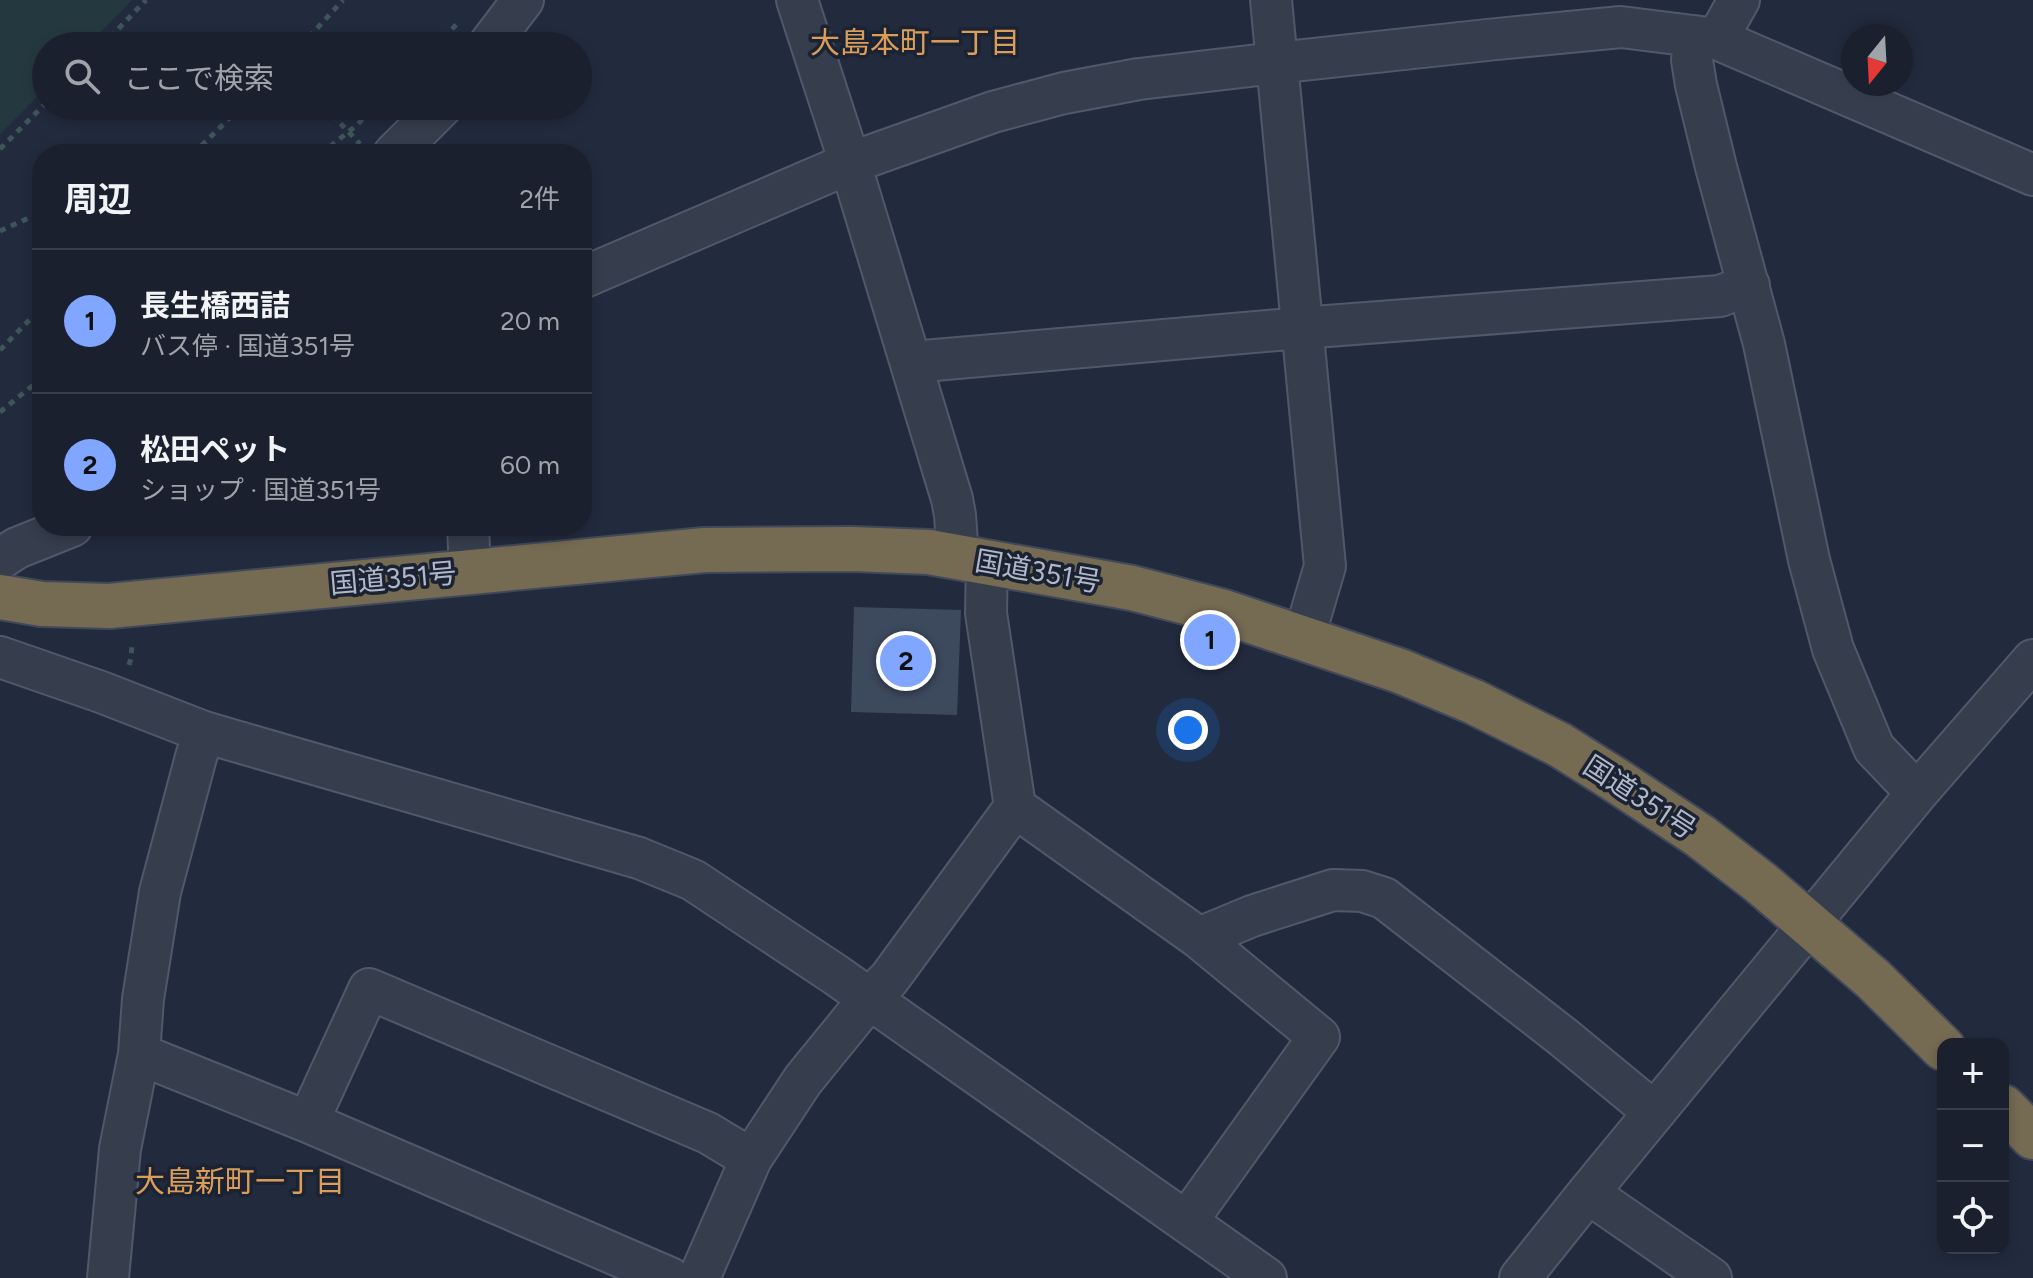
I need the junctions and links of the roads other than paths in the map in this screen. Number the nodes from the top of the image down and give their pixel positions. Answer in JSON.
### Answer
{"nodes":[{"id":1,"x":523,"y":0,"type":"edge"},
{"id":2,"x":797,"y":0,"type":"edge"},
{"id":3,"x":1271,"y":0,"type":"edge"},
{"id":4,"x":1739,"y":0,"type":"edge"},
{"id":5,"x":1685,"y":27,"type":"edge"},
{"id":6,"x":499,"y":32,"type":"edge"},
{"id":7,"x":1276,"y":63,"type":"junction"},
{"id":8,"x":423,"y":120,"type":"edge"},
{"id":9,"x":391,"y":144,"type":"edge"},
{"id":10,"x":850,"y":163,"type":"junction"},
{"id":11,"x":2033,"y":175,"type":"edge"},
{"id":12,"x":592,"y":274,"type":"edge"},
{"id":13,"x":1749,"y":285,"type":"junction"},
{"id":14,"x":1301,"y":328,"type":"junction"},
{"id":15,"x":912,"y":362,"type":"junction"},
{"id":16,"x":47,"y":536,"type":"edge"},
{"id":17,"x":468,"y":536,"type":"edge"},
{"id":18,"x":0,"y":559,"type":"edge"},
{"id":19,"x":972,"y":559,"type":"junction"},
{"id":20,"x":470,"y":571,"type":"junction"},
{"id":21,"x":0,"y":597,"type":"edge"},
{"id":22,"x":1304,"y":637,"type":"junction"},
{"id":23,"x":0,"y":657,"type":"edge"},
{"id":24,"x":2033,"y":660,"type":"edge"},
{"id":25,"x":204,"y":732,"type":"junction"},
{"id":26,"x":1917,"y":793,"type":"junction"},
{"id":27,"x":1015,"y":807,"type":"junction"},
{"id":28,"x":1811,"y":924,"type":"junction"},
{"id":29,"x":1199,"y":938,"type":"junction"},
{"id":30,"x":869,"y":999,"type":"junction"},
{"id":31,"x":1937,"y":1042,"type":"edge"},
{"id":32,"x":139,"y":1054,"type":"junction"},
{"id":33,"x":2006,"y":1110,"type":"edge"},
{"id":34,"x":1654,"y":1112,"type":"junction"},
{"id":35,"x":308,"y":1122,"type":"junction"},
{"id":36,"x":2033,"y":1137,"type":"edge"},
{"id":37,"x":751,"y":1159,"type":"junction"},
{"id":38,"x":1588,"y":1193,"type":"junction"},
{"id":39,"x":1187,"y":1221,"type":"junction"},
{"id":40,"x":108,"y":1278,"type":"edge"},
{"id":41,"x":670,"y":1278,"type":"edge"},
{"id":42,"x":699,"y":1278,"type":"edge"},
{"id":43,"x":1266,"y":1278,"type":"edge"},
{"id":44,"x":1520,"y":1278,"type":"edge"},
{"id":45,"x":1711,"y":1278,"type":"edge"}],
"edges":[{"from":1,"to":6,"type":"street"},
{"from":2,"to":10,"type":"street"},
{"from":3,"to":7,"type":"street"},
{"from":4,"to":5,"type":"street"},
{"from":5,"to":7,"type":"street"},
{"from":5,"to":11,"type":"street"},
{"from":5,"to":13,"type":"street"},
{"from":7,"to":10,"type":"street"},
{"from":7,"to":14,"type":"street"},
{"from":8,"to":9,"type":"street"},
{"from":10,"to":12,"type":"street"},
{"from":10,"to":15,"type":"street"},
{"from":13,"to":14,"type":"street"},
{"from":13,"to":26,"type":"street"},
{"from":14,"to":15,"type":"street"},
{"from":14,"to":22,"type":"street"},
{"from":15,"to":19,"type":"street"},
{"from":16,"to":18,"type":"street"},
{"from":17,"to":20,"type":"street"},
{"from":19,"to":20,"type":"highway","name":"国道351号"},
{"from":19,"to":22,"type":"highway","name":"国道351号"},
{"from":19,"to":27,"type":"street"},
{"from":20,"to":21,"type":"highway","name":"国道351号"},
{"from":22,"to":28,"type":"highway","name":"国道351号"},
{"from":23,"to":25,"type":"street"},
{"from":24,"to":26,"type":"street"},
{"from":25,"to":30,"type":"street"},
{"from":25,"to":32,"type":"street"},
{"from":26,"to":28,"type":"street"},
{"from":27,"to":29,"type":"street"},
{"from":27,"to":30,"type":"street"},
{"from":28,"to":31,"type":"highway","name":"国道351号"},
{"from":28,"to":34,"type":"street"},
{"from":29,"to":34,"type":"street"},
{"from":29,"to":39,"type":"street"},
{"from":30,"to":37,"type":"street"},
{"from":30,"to":39,"type":"street"},
{"from":32,"to":35,"type":"street"},
{"from":32,"to":40,"type":"street"},
{"from":33,"to":36,"type":"highway"},
{"from":34,"to":38,"type":"street"},
{"from":35,"to":37,"type":"street"},
{"from":35,"to":41,"type":"street"},
{"from":37,"to":42,"type":"street"},
{"from":38,"to":44,"type":"street"},
{"from":38,"to":45,"type":"street"},
{"from":39,"to":43,"type":"street"}]}
